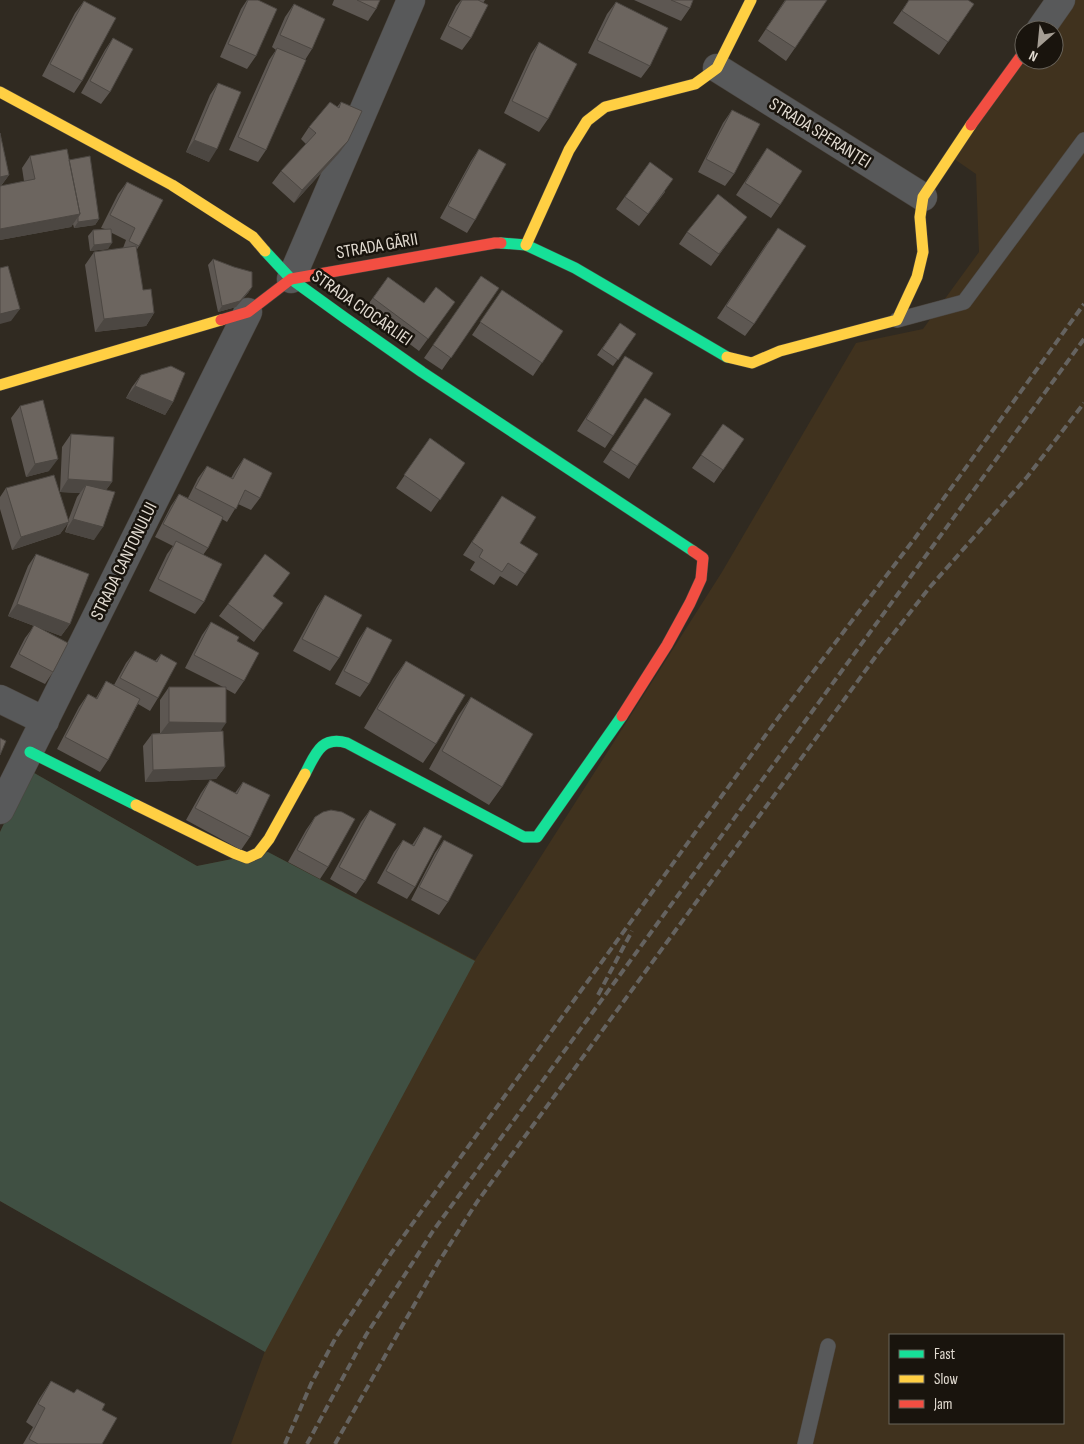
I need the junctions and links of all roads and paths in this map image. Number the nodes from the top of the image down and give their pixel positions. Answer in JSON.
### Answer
{"nodes":[{"id":1,"x":411,"y":0,"type":"edge"},
{"id":2,"x":750,"y":0,"type":"edge"},
{"id":3,"x":1061,"y":0,"type":"edge"},
{"id":4,"x":1047,"y":20,"type":"edge"},
{"id":5,"x":1014,"y":66,"type":"edge"},
{"id":6,"x":717,"y":68,"type":"junction"},
{"id":7,"x":0,"y":92,"type":"edge"},
{"id":8,"x":1084,"y":140,"type":"edge"},
{"id":9,"x":924,"y":197,"type":"junction"},
{"id":10,"x":526,"y":245,"type":"junction"},
{"id":11,"x":291,"y":279,"type":"junction"},
{"id":12,"x":248,"y":312,"type":"junction"},
{"id":13,"x":897,"y":320,"type":"junction"},
{"id":14,"x":0,"y":385,"type":"edge"},
{"id":15,"x":0,"y":699,"type":"edge"},
{"id":16,"x":45,"y":721,"type":"junction"},
{"id":17,"x":30,"y":752,"type":"junction"},
{"id":18,"x":0,"y":810,"type":"edge"},
{"id":19,"x":828,"y":1346,"type":"dead end"},
{"id":20,"x":804,"y":1444,"type":"edge"}],
"edges":[{"from":1,"to":11,"type":"street"},
{"from":2,"to":6,"type":"street"},
{"from":3,"to":4,"type":"street"},
{"from":5,"to":9,"type":"street"},
{"from":6,"to":9,"type":"street","name":"STRADA SPERANȚEI"},
{"from":6,"to":10,"type":"street"},
{"from":7,"to":11,"type":"street","name":"STRADA CIOCÂRLIEI"},
{"from":8,"to":13,"type":"lane"},
{"from":9,"to":13,"type":"street"},
{"from":10,"to":11,"type":"street","name":"STRADA GĂRII"},
{"from":10,"to":13,"type":"street","name":"STRADA GĂRII"},
{"from":11,"to":12,"type":"street","name":"STRADA GĂRII"},
{"from":11,"to":17,"type":"street","name":"STRADA CIOCÂRLIEI"},
{"from":12,"to":14,"type":"street","name":"STRADA GĂRII"},
{"from":12,"to":16,"type":"street","name":"STRADA CANTONULUI"},
{"from":15,"to":16,"type":"street"},
{"from":16,"to":17,"type":"street","name":"STRADA CANTONULUI"},
{"from":17,"to":18,"type":"street","name":"STRADA CANTONULUI"},
{"from":19,"to":20,"type":"lane"}]}
